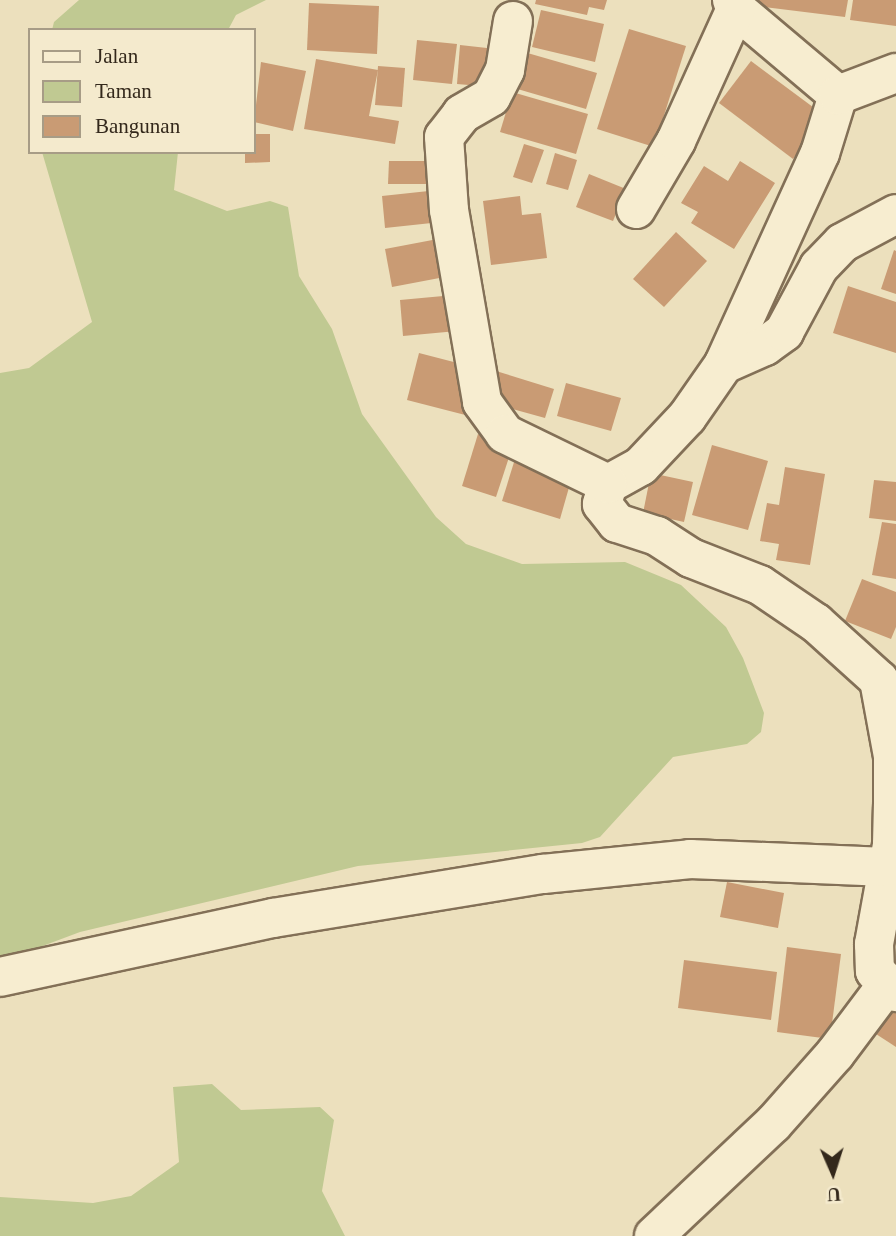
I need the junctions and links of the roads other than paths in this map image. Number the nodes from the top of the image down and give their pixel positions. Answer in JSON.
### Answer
{"nodes":[{"id":1,"x":734,"y":4,"type":"edge"},
{"id":2,"x":513,"y":21,"type":"dead end"},
{"id":3,"x":896,"y":73,"type":"edge"},
{"id":4,"x":838,"y":95,"type":"junction"},
{"id":5,"x":636,"y":209,"type":"dead end"},
{"id":6,"x":896,"y":214,"type":"edge"},
{"id":7,"x":724,"y":363,"type":"junction"},
{"id":8,"x":608,"y":484,"type":"junction"},
{"id":9,"x":887,"y":688,"type":"edge"},
{"id":10,"x":887,"y":867,"type":"junction"},
{"id":11,"x":0,"y":977,"type":"edge"},
{"id":12,"x":891,"y":989,"type":"edge"},
{"id":13,"x":654,"y":1236,"type":"edge"}],
"edges":[{"from":1,"to":4,"type":"street"},
{"from":1,"to":5,"type":"street"},
{"from":2,"to":8,"type":"street"},
{"from":3,"to":4,"type":"street"},
{"from":4,"to":7,"type":"street"},
{"from":6,"to":7,"type":"street"},
{"from":7,"to":8,"type":"street"},
{"from":8,"to":9,"type":"street"},
{"from":9,"to":10,"type":"street"},
{"from":10,"to":11,"type":"street"},
{"from":10,"to":12,"type":"street"},
{"from":12,"to":13,"type":"street"}]}
